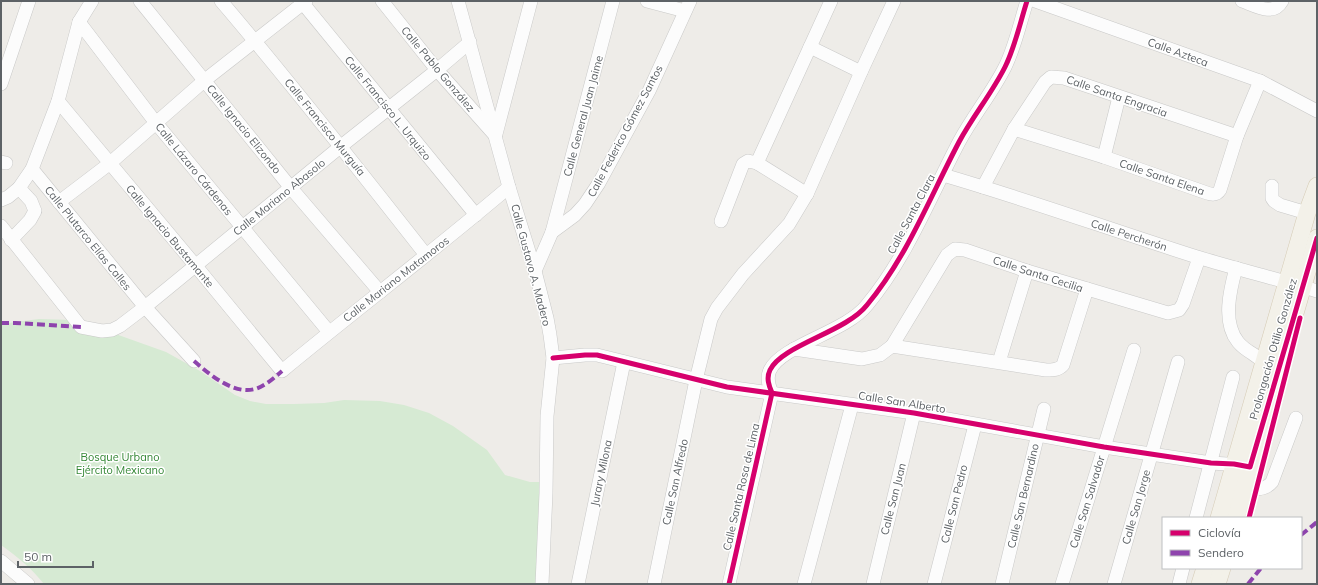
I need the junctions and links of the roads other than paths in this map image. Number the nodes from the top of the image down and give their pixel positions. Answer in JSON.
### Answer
{"nodes":[{"id":1,"x":29,"y":1,"type":"edge"},
{"id":2,"x":92,"y":1,"type":"edge"},
{"id":3,"x":140,"y":1,"type":"edge"},
{"id":4,"x":220,"y":1,"type":"edge"},
{"id":5,"x":382,"y":1,"type":"edge"},
{"id":6,"x":458,"y":1,"type":"edge"},
{"id":7,"x":531,"y":1,"type":"edge"},
{"id":8,"x":613,"y":1,"type":"edge"},
{"id":9,"x":647,"y":1,"type":"edge"},
{"id":10,"x":831,"y":1,"type":"edge"},
{"id":11,"x":894,"y":1,"type":"edge"},
{"id":12,"x":1027,"y":1,"type":"edge"},
{"id":13,"x":1035,"y":1,"type":"edge"},
{"id":14,"x":1242,"y":1,"type":"edge"},
{"id":15,"x":1282,"y":1,"type":"edge"},
{"id":16,"x":303,"y":2,"type":"edge"},
{"id":17,"x":688,"y":6,"type":"edge"},
{"id":18,"x":79,"y":22,"type":"junction"},
{"id":19,"x":255,"y":42,"type":"junction"},
{"id":20,"x":470,"y":42,"type":"junction"},
{"id":21,"x":810,"y":47,"type":"junction"},
{"id":22,"x":437,"y":70,"type":"junction"},
{"id":23,"x":861,"y":72,"type":"junction"},
{"id":24,"x":205,"y":80,"type":"junction"},
{"id":25,"x":1260,"y":81,"type":"junction"},
{"id":26,"x":1,"y":84,"type":"edge"},
{"id":27,"x":1119,"y":97,"type":"junction"},
{"id":28,"x":58,"y":101,"type":"junction"},
{"id":29,"x":388,"y":108,"type":"junction"},
{"id":30,"x":1317,"y":111,"type":"edge"},
{"id":31,"x":156,"y":123,"type":"junction"},
{"id":32,"x":1014,"y":128,"type":"junction"},
{"id":33,"x":496,"y":136,"type":"junction"},
{"id":34,"x":1237,"y":136,"type":"junction"},
{"id":35,"x":340,"y":147,"type":"junction"},
{"id":36,"x":1104,"y":157,"type":"junction"},
{"id":37,"x":757,"y":163,"type":"junction"},
{"id":38,"x":109,"y":164,"type":"junction"},
{"id":39,"x":32,"y":169,"type":"junction"},
{"id":40,"x":943,"y":175,"type":"junction"},
{"id":41,"x":1272,"y":186,"type":"dead end"},
{"id":42,"x":1317,"y":186,"type":"edge"},
{"id":43,"x":509,"y":187,"type":"junction"},
{"id":44,"x":983,"y":187,"type":"junction"},
{"id":45,"x":19,"y":188,"type":"junction"},
{"id":46,"x":291,"y":188,"type":"junction"},
{"id":47,"x":808,"y":194,"type":"junction"},
{"id":48,"x":1,"y":200,"type":"edge"},
{"id":49,"x":60,"y":202,"type":"junction"},
{"id":50,"x":1307,"y":213,"type":"junction"},
{"id":51,"x":476,"y":215,"type":"junction"},
{"id":52,"x":721,"y":221,"type":"dead end"},
{"id":53,"x":1,"y":226,"type":"edge"},
{"id":54,"x":242,"y":227,"type":"junction"},
{"id":55,"x":552,"y":232,"type":"junction"},
{"id":56,"x":1317,"y":238,"type":"edge"},
{"id":57,"x":11,"y":240,"type":"junction"},
{"id":58,"x":426,"y":256,"type":"junction"},
{"id":59,"x":1199,"y":258,"type":"junction"},
{"id":60,"x":195,"y":265,"type":"junction"},
{"id":61,"x":1236,"y":268,"type":"junction"},
{"id":62,"x":535,"y":270,"type":"junction"},
{"id":63,"x":1026,"y":271,"type":"junction"},
{"id":64,"x":1302,"y":286,"type":"edge"},
{"id":65,"x":1087,"y":289,"type":"junction"},
{"id":66,"x":380,"y":292,"type":"junction"},
{"id":67,"x":145,"y":307,"type":"junction"},
{"id":68,"x":329,"y":332,"type":"junction"},
{"id":69,"x":892,"y":346,"type":"junction"},
{"id":70,"x":794,"y":349,"type":"junction"},
{"id":71,"x":1134,"y":350,"type":"dead end"},
{"id":72,"x":553,"y":358,"type":"junction"},
{"id":73,"x":194,"y":361,"type":"dead end"},
{"id":74,"x":624,"y":362,"type":"junction"},
{"id":75,"x":998,"y":362,"type":"junction"},
{"id":76,"x":1178,"y":362,"type":"dead end"},
{"id":77,"x":1271,"y":365,"type":"junction"},
{"id":78,"x":282,"y":371,"type":"joint"},
{"id":79,"x":1233,"y":377,"type":"dead end"},
{"id":80,"x":696,"y":380,"type":"junction"},
{"id":81,"x":772,"y":393,"type":"junction"},
{"id":82,"x":852,"y":405,"type":"junction"},
{"id":83,"x":1044,"y":409,"type":"dead end"},
{"id":84,"x":914,"y":413,"type":"junction"},
{"id":85,"x":1296,"y":418,"type":"dead end"},
{"id":86,"x":975,"y":425,"type":"junction"},
{"id":87,"x":1037,"y":435,"type":"junction"},
{"id":88,"x":1104,"y":447,"type":"junction"},
{"id":89,"x":1151,"y":454,"type":"junction"},
{"id":90,"x":1211,"y":463,"type":"junction"},
{"id":91,"x":1242,"y":465,"type":"junction"},
{"id":92,"x":1236,"y":487,"type":"junction"},
{"id":93,"x":1196,"y":517,"type":"edge"},
{"id":94,"x":1220,"y":517,"type":"edge"},
{"id":95,"x":1236,"y":517,"type":"edge"},
{"id":96,"x":1,"y":561,"type":"edge"},
{"id":97,"x":1183,"y":569,"type":"edge"},
{"id":98,"x":1205,"y":569,"type":"edge"},
{"id":99,"x":1222,"y":569,"type":"edge"},
{"id":100,"x":28,"y":584,"type":"edge"},
{"id":101,"x":542,"y":584,"type":"edge"},
{"id":102,"x":578,"y":584,"type":"edge"},
{"id":103,"x":654,"y":584,"type":"edge"},
{"id":104,"x":729,"y":584,"type":"edge"},
{"id":105,"x":804,"y":584,"type":"edge"},
{"id":106,"x":873,"y":584,"type":"edge"},
{"id":107,"x":934,"y":584,"type":"edge"},
{"id":108,"x":1002,"y":584,"type":"edge"},
{"id":109,"x":1062,"y":584,"type":"edge"},
{"id":110,"x":1114,"y":584,"type":"edge"},
{"id":111,"x":1179,"y":584,"type":"edge"},
{"id":112,"x":1200,"y":584,"type":"edge"},
{"id":113,"x":1217,"y":584,"type":"edge"}],
"edges":[{"from":1,"to":26,"type":"street"},
{"from":2,"to":18,"type":"street"},
{"from":3,"to":24,"type":"street","name":"Calle Ignacio Elizondo"},
{"from":4,"to":19,"type":"street","name":"Calle Francisco Murguía"},
{"from":5,"to":22,"type":"street","name":"Calle Pablo González"},
{"from":6,"to":20,"type":"street","name":"Calle Gustavo A. Madero"},
{"from":7,"to":33,"type":"street"},
{"from":8,"to":55,"type":"street","name":"Calle General Juan Jaime"},
{"from":9,"to":17,"type":"street"},
{"from":10,"to":21,"type":"street"},
{"from":11,"to":23,"type":"street","name":"Calle San Alfredo"},
{"from":12,"to":40,"type":"street","name":"Calle Santa Clara"},
{"from":13,"to":25,"type":"street","name":"Calle Azteca"},
{"from":14,"to":15,"type":"street"},
{"from":16,"to":19,"type":"street"},
{"from":16,"to":29,"type":"street","name":"Calle Francisco L. Urquizo"},
{"from":17,"to":55,"type":"street","name":"Calle Federico Gómez Santos"},
{"from":18,"to":28,"type":"street"},
{"from":18,"to":31,"type":"street","name":"Calle Lázaro Cárdenas"},
{"from":19,"to":24,"type":"street"},
{"from":19,"to":35,"type":"street","name":"Calle Francisco Murguía"},
{"from":20,"to":22,"type":"street","name":"Calle Mariano Abasolo"},
{"from":20,"to":33,"type":"street","name":"Calle Gustavo A. Madero"},
{"from":21,"to":23,"type":"street"},
{"from":21,"to":37,"type":"street"},
{"from":22,"to":29,"type":"street","name":"Calle Mariano Abasolo"},
{"from":22,"to":33,"type":"street","name":"Calle Pablo González"},
{"from":23,"to":47,"type":"street","name":"Calle San Alfredo"},
{"from":24,"to":31,"type":"street"},
{"from":24,"to":46,"type":"street","name":"Calle Ignacio Elizondo"},
{"from":25,"to":30,"type":"street","name":"Calle Azteca"},
{"from":25,"to":34,"type":"street","name":"Calle Santa Elena"},
{"from":27,"to":32,"type":"street","name":"Calle Santa Engracia"},
{"from":27,"to":34,"type":"street","name":"Calle Santa Engracia"},
{"from":27,"to":36,"type":"street"},
{"from":28,"to":38,"type":"street","name":"Calle Ignacio Bustamante"},
{"from":28,"to":39,"type":"street"},
{"from":29,"to":35,"type":"street","name":"Calle Mariano Abasolo"},
{"from":29,"to":51,"type":"street","name":"Calle Francisco L. Urquizo"},
{"from":31,"to":38,"type":"street"},
{"from":31,"to":54,"type":"street","name":"Calle Lázaro Cárdenas"},
{"from":32,"to":36,"type":"street","name":"Calle Santa Elena"},
{"from":32,"to":44,"type":"street","name":"Calle Santa Engracia"},
{"from":33,"to":43,"type":"street","name":"Calle Gustavo A. Madero"},
{"from":34,"to":36,"type":"street","name":"Calle Santa Elena"},
{"from":35,"to":46,"type":"street","name":"Calle Mariano Abasolo"},
{"from":35,"to":58,"type":"street","name":"Calle Francisco Murguía"},
{"from":37,"to":47,"type":"street"},
{"from":37,"to":52,"type":"street"},
{"from":38,"to":49,"type":"street"},
{"from":38,"to":60,"type":"street","name":"Calle Ignacio Bustamante"},
{"from":39,"to":45,"type":"street"},
{"from":39,"to":49,"type":"street","name":"Calle Plutarco Elías Calles"},
{"from":40,"to":44,"type":"street","name":"Calle Percherón"},
{"from":40,"to":70,"type":"street","name":"Calle Santa Clara"},
{"from":41,"to":50,"type":"street"},
{"from":42,"to":50,"type":"main road","name":"Prolongación Otilio González"},
{"from":43,"to":51,"type":"street","name":"Calle Mariano Matamoros"},
{"from":43,"to":62,"type":"street","name":"Calle Gustavo A. Madero"},
{"from":44,"to":59,"type":"street","name":"Calle Percherón"},
{"from":45,"to":48,"type":"street"},
{"from":45,"to":57,"type":"street"},
{"from":46,"to":54,"type":"street","name":"Calle Mariano Abasolo"},
{"from":46,"to":66,"type":"street","name":"Calle Ignacio Elizondo"},
{"from":47,"to":80,"type":"street","name":"Calle San Alfredo"},
{"from":49,"to":67,"type":"street","name":"Calle Plutarco Elías Calles"},
{"from":50,"to":64,"type":"main road","name":"Prolongación Otilio González"},
{"from":51,"to":58,"type":"street","name":"Calle Mariano Matamoros"},
{"from":53,"to":57,"type":"street"},
{"from":54,"to":60,"type":"street","name":"Calle Mariano Abasolo"},
{"from":54,"to":68,"type":"street","name":"Calle Lázaro Cárdenas"},
{"from":55,"to":62,"type":"street","name":"Calle Federico Gómez Santos"},
{"from":56,"to":64,"type":"main road","name":"Prolongación Otilio González"},
{"from":57,"to":67,"type":"street","name":"Calle Mariano Abasolo"},
{"from":58,"to":66,"type":"street","name":"Calle Mariano Matamoros"},
{"from":59,"to":61,"type":"street","name":"Calle Percherón"},
{"from":59,"to":65,"type":"street","name":"Calle Santa Cecilia"},
{"from":60,"to":67,"type":"street","name":"Calle Mariano Abasolo"},
{"from":60,"to":78,"type":"street","name":"Calle Ignacio Bustamante"},
{"from":61,"to":64,"type":"street","name":"Calle Percherón"},
{"from":61,"to":77,"type":"street"},
{"from":62,"to":72,"type":"street","name":"Calle Gustavo A. Madero"},
{"from":63,"to":65,"type":"street","name":"Calle Santa Cecilia"},
{"from":63,"to":69,"type":"street","name":"Calle Santa Cecilia"},
{"from":63,"to":75,"type":"street"},
{"from":64,"to":77,"type":"main road","name":"Prolongación Otilio González"},
{"from":65,"to":75,"type":"street"},
{"from":66,"to":68,"type":"street","name":"Calle Mariano Matamoros"},
{"from":67,"to":73,"type":"street","name":"Calle Plutarco Elías Calles"},
{"from":68,"to":78,"type":"street","name":"Calle Mariano Matamoros"},
{"from":69,"to":70,"type":"street"},
{"from":69,"to":75,"type":"street"},
{"from":70,"to":81,"type":"street","name":"Calle Santa Clara"},
{"from":71,"to":88,"type":"street","name":"Calle San Salvador"},
{"from":72,"to":74,"type":"street","name":"Calle San Alberto"},
{"from":72,"to":101,"type":"street","name":"Calle Gustavo A. Madero"},
{"from":74,"to":80,"type":"street","name":"Calle San Alberto"},
{"from":74,"to":102,"type":"street","name":"Jurary Milona"},
{"from":76,"to":89,"type":"street","name":"Calle San Jorge"},
{"from":77,"to":91,"type":"main road","name":"Prolongación Otilio González"},
{"from":79,"to":90,"type":"street"},
{"from":80,"to":81,"type":"street","name":"Calle San Alberto"},
{"from":80,"to":103,"type":"street","name":"Calle San Alfredo"},
{"from":81,"to":82,"type":"street","name":"Calle San Alberto"},
{"from":81,"to":104,"type":"street","name":"Calle Santa Rosa de Lima"},
{"from":82,"to":84,"type":"street","name":"Calle San Alberto"},
{"from":82,"to":105,"type":"street"},
{"from":83,"to":87,"type":"street","name":"Calle San Bernardino"},
{"from":84,"to":86,"type":"street","name":"Calle San Alberto"},
{"from":84,"to":106,"type":"street","name":"Calle San Juan"},
{"from":85,"to":92,"type":"street"},
{"from":86,"to":87,"type":"street","name":"Calle San Alberto"},
{"from":86,"to":107,"type":"street","name":"Calle San Pedro"},
{"from":87,"to":88,"type":"street","name":"Calle San Alberto"},
{"from":87,"to":108,"type":"street","name":"Calle San Bernardino"},
{"from":88,"to":89,"type":"street","name":"Calle San Alberto"},
{"from":88,"to":109,"type":"street","name":"Calle San Salvador"},
{"from":89,"to":90,"type":"street","name":"Calle San Alberto"},
{"from":89,"to":110,"type":"street","name":"Calle San Jorge"},
{"from":90,"to":91,"type":"street","name":"Calle San Alberto"},
{"from":90,"to":93,"type":"street"},
{"from":91,"to":92,"type":"main road","name":"Prolongación Otilio González"},
{"from":92,"to":94,"type":"main road","name":"Prolongación Otilio González"},
{"from":92,"to":95,"type":"main road","name":"Prolongación Otilio González"},
{"from":96,"to":100,"type":"street"},
{"from":97,"to":111,"type":"street"},
{"from":98,"to":112,"type":"main road"},
{"from":99,"to":113,"type":"main road"}]}
